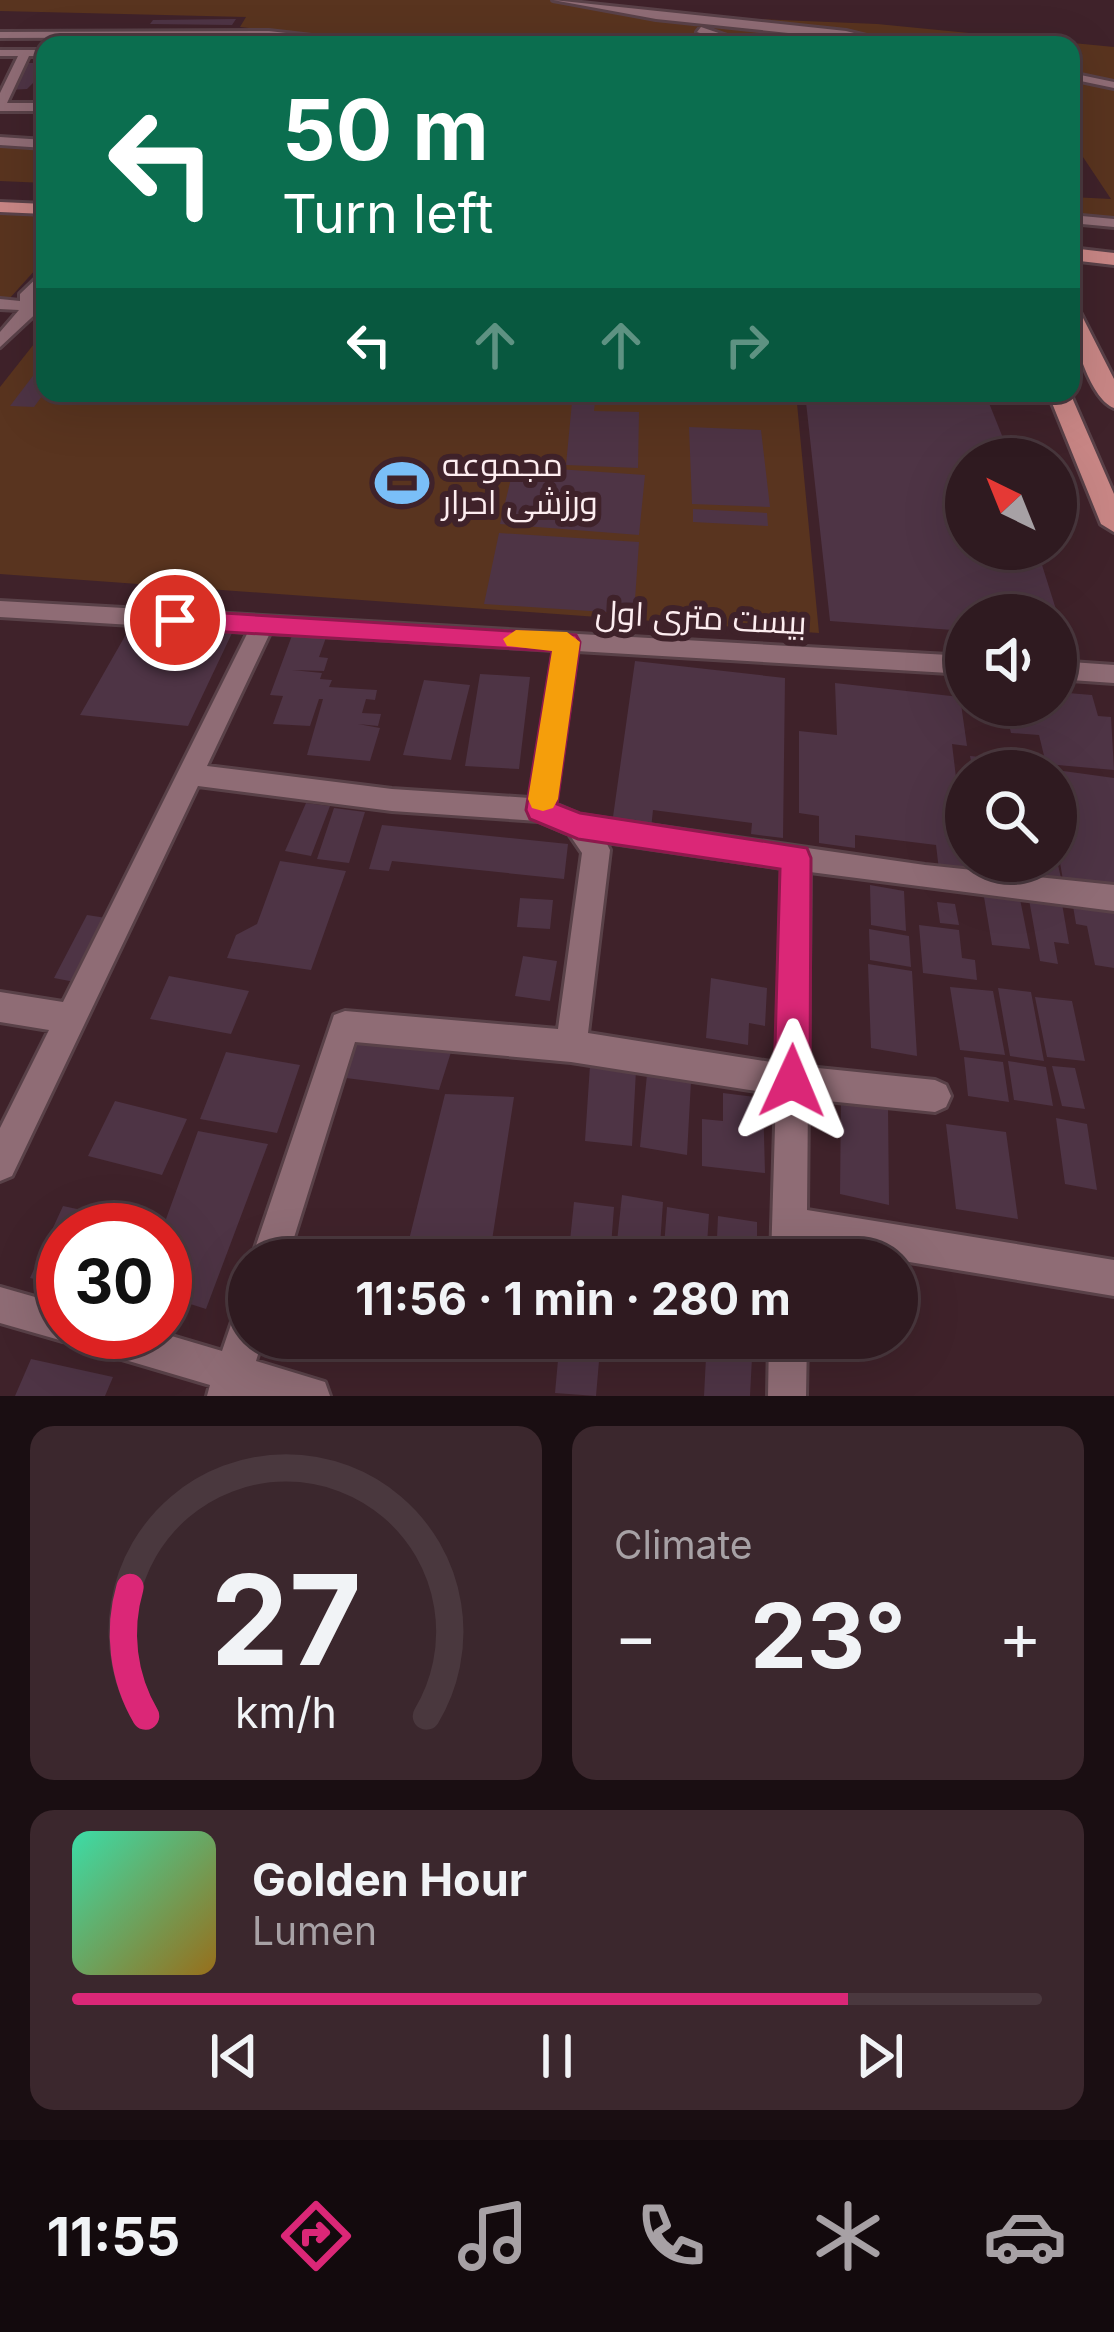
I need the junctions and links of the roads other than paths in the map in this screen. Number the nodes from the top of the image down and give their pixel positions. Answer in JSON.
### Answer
{"nodes":[{"id":1,"x":558,"y":0,"type":"edge"},
{"id":2,"x":644,"y":12,"type":"junction"},
{"id":3,"x":0,"y":33,"type":"edge"},
{"id":4,"x":200,"y":36,"type":"edge"},
{"id":5,"x":717,"y":36,"type":"edge"},
{"id":6,"x":855,"y":36,"type":"edge"},
{"id":7,"x":0,"y":56,"type":"edge"},
{"id":8,"x":22,"y":56,"type":"junction"},
{"id":9,"x":36,"y":56,"type":"edge"},
{"id":10,"x":1080,"y":78,"type":"edge"},
{"id":11,"x":1114,"y":85,"type":"edge"},
{"id":12,"x":0,"y":106,"type":"edge"},
{"id":13,"x":36,"y":107,"type":"edge"},
{"id":14,"x":0,"y":141,"type":"edge"},
{"id":15,"x":36,"y":143,"type":"edge"},
{"id":16,"x":0,"y":192,"type":"edge"},
{"id":17,"x":36,"y":194,"type":"edge"},
{"id":18,"x":0,"y":207,"type":"edge"},
{"id":19,"x":36,"y":209,"type":"edge"},
{"id":20,"x":1080,"y":220,"type":"edge"},
{"id":21,"x":1114,"y":223,"type":"edge"},
{"id":22,"x":1080,"y":239,"type":"edge"},
{"id":23,"x":1114,"y":241,"type":"edge"},
{"id":24,"x":1080,"y":255,"type":"edge"},
{"id":25,"x":1114,"y":259,"type":"edge"},
{"id":26,"x":36,"y":303,"type":"edge"},
{"id":27,"x":0,"y":304,"type":"edge"},
{"id":28,"x":36,"y":305,"type":"edge"},
{"id":29,"x":1080,"y":330,"type":"edge"},
{"id":30,"x":0,"y":342,"type":"edge"},
{"id":31,"x":1111,"y":387,"type":"edge"},
{"id":32,"x":1062,"y":402,"type":"edge"},
{"id":33,"x":1106,"y":489,"type":"edge"},
{"id":34,"x":1114,"y":524,"type":"edge"},
{"id":35,"x":0,"y":609,"type":"edge"},
{"id":36,"x":263,"y":625,"type":"junction"},
{"id":37,"x":567,"y":642,"type":"junction"},
{"id":38,"x":945,"y":664,"type":"edge"},
{"id":39,"x":1077,"y":671,"type":"edge"},
{"id":40,"x":1114,"y":674,"type":"edge"},
{"id":41,"x":190,"y":774,"type":"junction"},
{"id":42,"x":541,"y":810,"type":"junction"},
{"id":43,"x":578,"y":826,"type":"junction"},
{"id":44,"x":796,"y":858,"type":"junction"},
{"id":45,"x":1114,"y":898,"type":"edge"},
{"id":46,"x":0,"y":1007,"type":"edge"},
{"id":47,"x":71,"y":1018,"type":"junction"},
{"id":48,"x":571,"y":1046,"type":"junction"},
{"id":49,"x":792,"y":1081,"type":"junction"},
{"id":50,"x":935,"y":1096,"type":"dead end"},
{"id":51,"x":0,"y":1164,"type":"edge"},
{"id":52,"x":276,"y":1239,"type":"edge"},
{"id":53,"x":790,"y":1239,"type":"edge"},
{"id":54,"x":918,"y":1256,"type":"edge"},
{"id":55,"x":1114,"y":1278,"type":"edge"},
{"id":56,"x":0,"y":1305,"type":"edge"},
{"id":57,"x":36,"y":1315,"type":"edge"},
{"id":58,"x":165,"y":1359,"type":"edge"},
{"id":59,"x":788,"y":1359,"type":"edge"},
{"id":60,"x":230,"y":1384,"type":"edge"},
{"id":61,"x":311,"y":1396,"type":"edge"},
{"id":62,"x":787,"y":1396,"type":"edge"}],
"edges":[{"from":1,"to":2,"type":"street"},
{"from":2,"to":5,"type":"street"},
{"from":2,"to":6,"type":"street"},
{"from":3,"to":4,"type":"street"},
{"from":7,"to":8,"type":"street"},
{"from":8,"to":9,"type":"street"},
{"from":8,"to":12,"type":"street"},
{"from":10,"to":11,"type":"street"},
{"from":12,"to":13,"type":"street"},
{"from":14,"to":15,"type":"street"},
{"from":16,"to":17,"type":"main road"},
{"from":18,"to":19,"type":"main road"},
{"from":20,"to":21,"type":"street"},
{"from":22,"to":23,"type":"main road"},
{"from":24,"to":25,"type":"main road"},
{"from":26,"to":27,"type":"street"},
{"from":28,"to":30,"type":"street"},
{"from":29,"to":31,"type":"main road"},
{"from":32,"to":33,"type":"main road"},
{"from":33,"to":34,"type":"main road"},
{"from":35,"to":36,"type":"street","name":"بیست متری اول"},
{"from":36,"to":37,"type":"street","name":"بیست متری اول"},
{"from":36,"to":41,"type":"street"},
{"from":37,"to":38,"type":"street","name":"بیست متری اول"},
{"from":37,"to":42,"type":"street"},
{"from":39,"to":40,"type":"street"},
{"from":41,"to":42,"type":"street"},
{"from":41,"to":47,"type":"street"},
{"from":42,"to":43,"type":"street"},
{"from":43,"to":44,"type":"street"},
{"from":43,"to":48,"type":"street"},
{"from":44,"to":45,"type":"street"},
{"from":44,"to":49,"type":"street"},
{"from":46,"to":47,"type":"street"},
{"from":47,"to":51,"type":"street"},
{"from":48,"to":49,"type":"street"},
{"from":48,"to":52,"type":"street"},
{"from":49,"to":50,"type":"street"},
{"from":49,"to":53,"type":"street"},
{"from":54,"to":55,"type":"street"},
{"from":56,"to":57,"type":"street"},
{"from":58,"to":60,"type":"street"},
{"from":59,"to":62,"type":"street"},
{"from":60,"to":61,"type":"street"}]}
